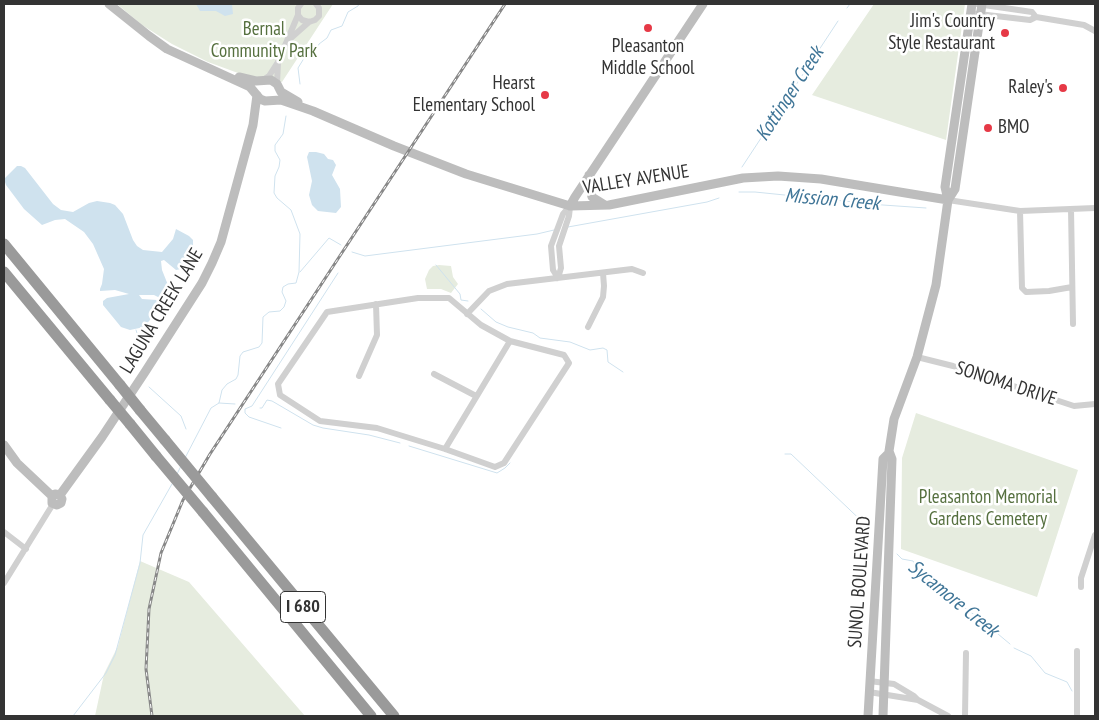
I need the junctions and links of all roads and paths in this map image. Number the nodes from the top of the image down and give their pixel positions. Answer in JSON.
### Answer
{"nodes":[{"id":1,"x":109,"y":4,"type":"edge"},
{"id":2,"x":301,"y":4,"type":"edge"},
{"id":3,"x":703,"y":4,"type":"edge"},
{"id":4,"x":977,"y":4,"type":"edge"},
{"id":5,"x":319,"y":6,"type":"edge"},
{"id":6,"x":1001,"y":6,"type":"edge"},
{"id":7,"x":981,"y":7,"type":"edge"},
{"id":8,"x":971,"y":8,"type":"edge"},
{"id":9,"x":298,"y":15,"type":"junction"},
{"id":10,"x":1036,"y":17,"type":"junction"},
{"id":11,"x":309,"y":22,"type":"junction"},
{"id":12,"x":1095,"y":31,"type":"edge"},
{"id":13,"x":288,"y":41,"type":"junction"},
{"id":14,"x":278,"y":62,"type":"junction"},
{"id":15,"x":221,"y":72,"type":"junction"},
{"id":16,"x":262,"y":80,"type":"junction"},
{"id":17,"x":277,"y":86,"type":"junction"},
{"id":18,"x":257,"y":94,"type":"junction"},
{"id":19,"x":272,"y":100,"type":"junction"},
{"id":20,"x":314,"y":111,"type":"junction"},
{"id":21,"x":254,"y":125,"type":"junction"},
{"id":22,"x":590,"y":175,"type":"junction"},
{"id":23,"x":948,"y":200,"type":"junction"},
{"id":24,"x":570,"y":206,"type":"junction"},
{"id":25,"x":605,"y":206,"type":"junction"},
{"id":26,"x":1095,"y":208,"type":"edge"},
{"id":27,"x":1071,"y":209,"type":"junction"},
{"id":28,"x":1020,"y":212,"type":"junction"},
{"id":29,"x":4,"y":244,"type":"edge"},
{"id":30,"x":4,"y":272,"type":"edge"},
{"id":31,"x":603,"y":272,"type":"junction"},
{"id":32,"x":643,"y":272,"type":"dead end"},
{"id":33,"x":558,"y":278,"type":"junction"},
{"id":34,"x":1072,"y":287,"type":"junction"},
{"id":35,"x":376,"y":304,"type":"junction"},
{"id":36,"x":467,"y":314,"type":"junction"},
{"id":37,"x":1073,"y":324,"type":"dead end"},
{"id":38,"x":588,"y":327,"type":"dead end"},
{"id":39,"x":510,"y":341,"type":"junction"},
{"id":40,"x":917,"y":357,"type":"junction"},
{"id":41,"x":434,"y":374,"type":"dead end"},
{"id":42,"x":359,"y":376,"type":"dead end"},
{"id":43,"x":476,"y":396,"type":"junction"},
{"id":44,"x":1095,"y":404,"type":"edge"},
{"id":45,"x":4,"y":445,"type":"edge"},
{"id":46,"x":445,"y":449,"type":"junction"},
{"id":47,"x":889,"y":453,"type":"junction"},
{"id":48,"x":882,"y":487,"type":"junction"},
{"id":49,"x":55,"y":498,"type":"junction"},
{"id":50,"x":4,"y":532,"type":"edge"},
{"id":51,"x":890,"y":532,"type":"junction"},
{"id":52,"x":1095,"y":535,"type":"edge"},
{"id":53,"x":26,"y":549,"type":"junction"},
{"id":54,"x":1092,"y":553,"type":"edge"},
{"id":55,"x":4,"y":584,"type":"edge"},
{"id":56,"x":1081,"y":587,"type":"dead end"},
{"id":57,"x":1077,"y":651,"type":"dead end"},
{"id":58,"x":966,"y":653,"type":"dead end"},
{"id":59,"x":869,"y":682,"type":"junction"},
{"id":60,"x":884,"y":683,"type":"junction"},
{"id":61,"x":869,"y":692,"type":"junction"},
{"id":62,"x":883,"y":695,"type":"junction"},
{"id":63,"x":918,"y":700,"type":"junction"},
{"id":64,"x":372,"y":716,"type":"edge"},
{"id":65,"x":394,"y":716,"type":"edge"},
{"id":66,"x":868,"y":716,"type":"edge"},
{"id":67,"x":883,"y":716,"type":"edge"},
{"id":68,"x":948,"y":716,"type":"edge"},
{"id":69,"x":965,"y":716,"type":"edge"},
{"id":70,"x":1077,"y":716,"type":"edge"}],
"edges":[{"from":1,"to":15,"type":"street"},
{"from":2,"to":9,"type":"street"},
{"from":3,"to":22,"type":"street"},
{"from":4,"to":7,"type":"street"},
{"from":5,"to":11,"type":"street"},
{"from":6,"to":7,"type":"street"},
{"from":6,"to":10,"type":"street"},
{"from":7,"to":8,"type":"street"},
{"from":7,"to":10,"type":"street"},
{"from":7,"to":23,"type":"street","name":"SUNOL BOULEVARD"},
{"from":8,"to":23,"type":"street","name":"SUNOL BOULEVARD"},
{"from":9,"to":11,"type":"street"},
{"from":9,"to":13,"type":"street"},
{"from":10,"to":12,"type":"street"},
{"from":11,"to":13,"type":"street"},
{"from":13,"to":14,"type":"street"},
{"from":14,"to":16,"type":"street"},
{"from":14,"to":17,"type":"street"},
{"from":15,"to":16,"type":"street"},
{"from":15,"to":18,"type":"street"},
{"from":16,"to":17,"type":"street"},
{"from":16,"to":18,"type":"street"},
{"from":17,"to":19,"type":"street"},
{"from":17,"to":20,"type":"street","name":"VALLEY AVENUE"},
{"from":18,"to":19,"type":"street"},
{"from":18,"to":21,"type":"street","name":"LAGUNA CREEK LANE"},
{"from":19,"to":20,"type":"street","name":"VALLEY AVENUE"},
{"from":19,"to":21,"type":"street","name":"LAGUNA CREEK LANE"},
{"from":20,"to":24,"type":"street","name":"VALLEY AVENUE"},
{"from":21,"to":49,"type":"street","name":"LAGUNA CREEK LANE"},
{"from":22,"to":24,"type":"street"},
{"from":22,"to":25,"type":"street"},
{"from":23,"to":25,"type":"street","name":"VALLEY AVENUE"},
{"from":23,"to":28,"type":"street"},
{"from":23,"to":40,"type":"street","name":"SUNOL BOULEVARD"},
{"from":24,"to":25,"type":"street","name":"VALLEY AVENUE"},
{"from":24,"to":33,"type":"street"},
{"from":26,"to":27,"type":"street"},
{"from":27,"to":28,"type":"street"},
{"from":27,"to":34,"type":"street"},
{"from":28,"to":34,"type":"street"},
{"from":29,"to":65,"type":"highway","number":"I 680","bridge":true},
{"from":30,"to":64,"type":"highway","number":"I 680","bridge":true},
{"from":31,"to":32,"type":"street"},
{"from":31,"to":33,"type":"street"},
{"from":31,"to":38,"type":"street"},
{"from":33,"to":36,"type":"street"},
{"from":34,"to":37,"type":"street"},
{"from":35,"to":36,"type":"street"},
{"from":35,"to":42,"type":"street"},
{"from":35,"to":46,"type":"street"},
{"from":36,"to":39,"type":"street"},
{"from":39,"to":43,"type":"street"},
{"from":39,"to":46,"type":"street"},
{"from":40,"to":44,"type":"street","name":"SONOMA DRIVE"},
{"from":40,"to":47,"type":"street","name":"SUNOL BOULEVARD"},
{"from":41,"to":43,"type":"street"},
{"from":43,"to":46,"type":"street"},
{"from":45,"to":49,"type":"street"},
{"from":47,"to":48,"type":"street","name":"SUNOL BOULEVARD"},
{"from":47,"to":51,"type":"street","name":"SUNOL BOULEVARD"},
{"from":48,"to":51,"type":"street"},
{"from":48,"to":59,"type":"street","name":"SUNOL BOULEVARD"},
{"from":49,"to":53,"type":"street","name":"LAGUNA CREEK LANE"},
{"from":50,"to":53,"type":"street"},
{"from":51,"to":60,"type":"street","name":"SUNOL BOULEVARD"},
{"from":52,"to":54,"type":"street"},
{"from":53,"to":55,"type":"street","name":"LAGUNA CREEK LANE"},
{"from":54,"to":56,"type":"street"},
{"from":57,"to":70,"type":"street"},
{"from":58,"to":69,"type":"street"},
{"from":59,"to":60,"type":"street"},
{"from":59,"to":61,"type":"street","name":"SUNOL BOULEVARD"},
{"from":60,"to":62,"type":"street","name":"SUNOL BOULEVARD"},
{"from":60,"to":63,"type":"street"},
{"from":61,"to":62,"type":"street"},
{"from":61,"to":66,"type":"street","name":"SUNOL BOULEVARD"},
{"from":62,"to":63,"type":"street"},
{"from":62,"to":67,"type":"street","name":"SUNOL BOULEVARD"},
{"from":63,"to":68,"type":"street"}]}
